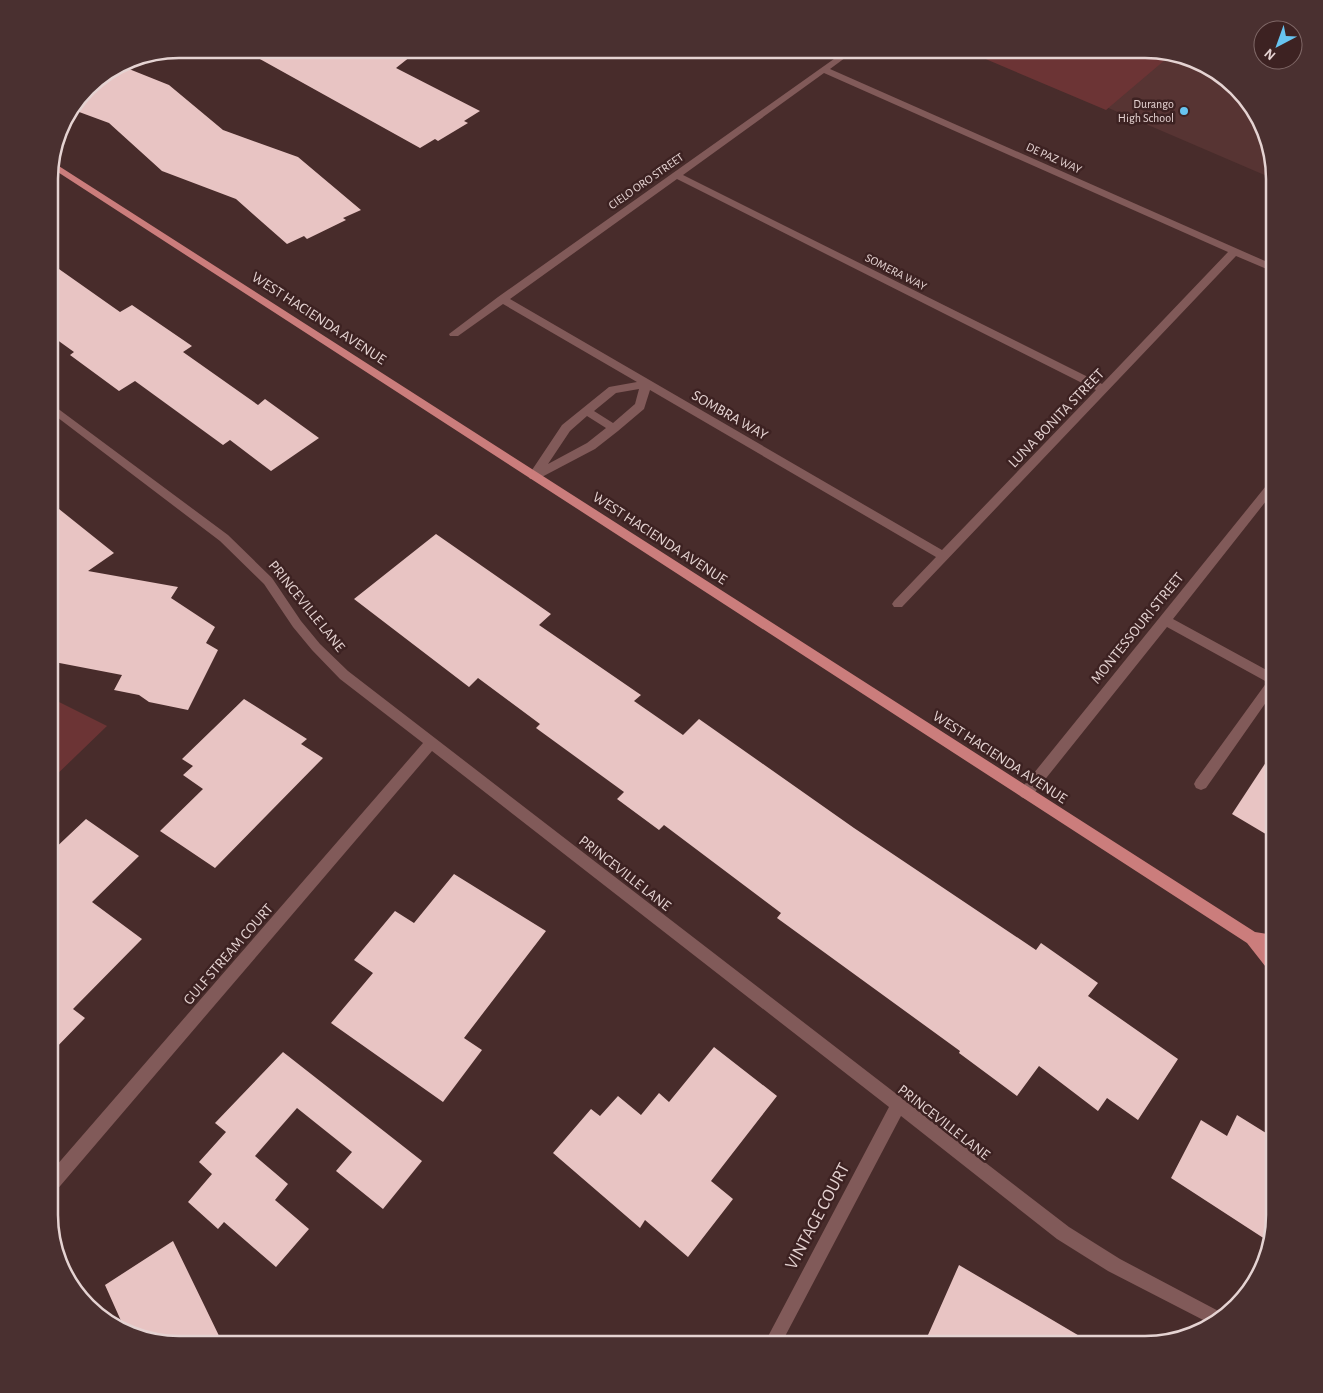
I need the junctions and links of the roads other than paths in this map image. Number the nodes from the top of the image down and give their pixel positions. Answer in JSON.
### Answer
{"nodes":[{"id":1,"x":841,"y":58,"type":"edge"},
{"id":2,"x":824,"y":70,"type":"junction"},
{"id":3,"x":58,"y":169,"type":"edge"},
{"id":4,"x":677,"y":175,"type":"junction"},
{"id":5,"x":1234,"y":252,"type":"junction"},
{"id":6,"x":1266,"y":266,"type":"edge"},
{"id":7,"x":502,"y":300,"type":"junction"},
{"id":8,"x":454,"y":334,"type":"dead end"},
{"id":9,"x":646,"y":384,"type":"junction"},
{"id":10,"x":1104,"y":390,"type":"junction"},
{"id":11,"x":587,"y":411,"type":"junction"},
{"id":12,"x":58,"y":413,"type":"edge"},
{"id":13,"x":614,"y":428,"type":"junction"},
{"id":14,"x":534,"y":476,"type":"junction"},
{"id":15,"x":1266,"y":494,"type":"edge"},
{"id":16,"x":943,"y":556,"type":"junction"},
{"id":17,"x":898,"y":604,"type":"dead end"},
{"id":18,"x":1165,"y":620,"type":"junction"},
{"id":19,"x":1266,"y":677,"type":"edge"},
{"id":20,"x":1266,"y":692,"type":"edge"},
{"id":21,"x":431,"y":743,"type":"junction"},
{"id":22,"x":1201,"y":784,"type":"dead end"},
{"id":23,"x":1026,"y":793,"type":"junction"},
{"id":24,"x":1252,"y":938,"type":"junction"},
{"id":25,"x":1266,"y":940,"type":"edge"},
{"id":26,"x":1266,"y":956,"type":"edge"},
{"id":27,"x":898,"y":1106,"type":"junction"},
{"id":28,"x":58,"y":1176,"type":"edge"},
{"id":29,"x":1212,"y":1315,"type":"edge"},
{"id":30,"x":776,"y":1336,"type":"edge"}],
"edges":[{"from":1,"to":2,"type":"street","name":"CIELO ORO STREET"},
{"from":2,"to":4,"type":"street","name":"CIELO ORO STREET"},
{"from":2,"to":5,"type":"street","name":"DE PAZ WAY"},
{"from":3,"to":14,"type":"main road","name":"WEST HACIENDA AVENUE"},
{"from":4,"to":7,"type":"street","name":"CIELO ORO STREET"},
{"from":4,"to":10,"type":"street","name":"SOMERA WAY"},
{"from":5,"to":6,"type":"street","name":"DE PAZ WAY"},
{"from":5,"to":10,"type":"street","name":"LUNA BONITA STREET"},
{"from":7,"to":8,"type":"street","name":"CIELO ORO STREET"},
{"from":7,"to":9,"type":"street","name":"SOMBRA WAY"},
{"from":9,"to":11,"type":"street"},
{"from":9,"to":13,"type":"street"},
{"from":9,"to":16,"type":"street","name":"SOMBRA WAY"},
{"from":10,"to":16,"type":"street","name":"LUNA BONITA STREET"},
{"from":11,"to":13,"type":"street"},
{"from":11,"to":14,"type":"street"},
{"from":12,"to":21,"type":"street","name":"PRINCEVILLE LANE"},
{"from":13,"to":14,"type":"street"},
{"from":14,"to":23,"type":"main road","name":"WEST HACIENDA AVENUE"},
{"from":15,"to":18,"type":"street","name":"MONTESSOURI STREET"},
{"from":16,"to":17,"type":"street","name":"LUNA BONITA STREET"},
{"from":18,"to":19,"type":"street"},
{"from":18,"to":23,"type":"street","name":"MONTESSOURI STREET"},
{"from":20,"to":22,"type":"street"},
{"from":21,"to":27,"type":"street","name":"PRINCEVILLE LANE"},
{"from":21,"to":28,"type":"street","name":"GULF STREAM COURT"},
{"from":23,"to":24,"type":"main road","name":"WEST HACIENDA AVENUE"},
{"from":24,"to":25,"type":"main road","name":"WEST HACIENDA AVENUE"},
{"from":24,"to":26,"type":"main road","name":"WEST HACIENDA AVENUE"},
{"from":27,"to":29,"type":"street","name":"PRINCEVILLE LANE"},
{"from":27,"to":30,"type":"street","name":"VINTAGE COURT"}]}
